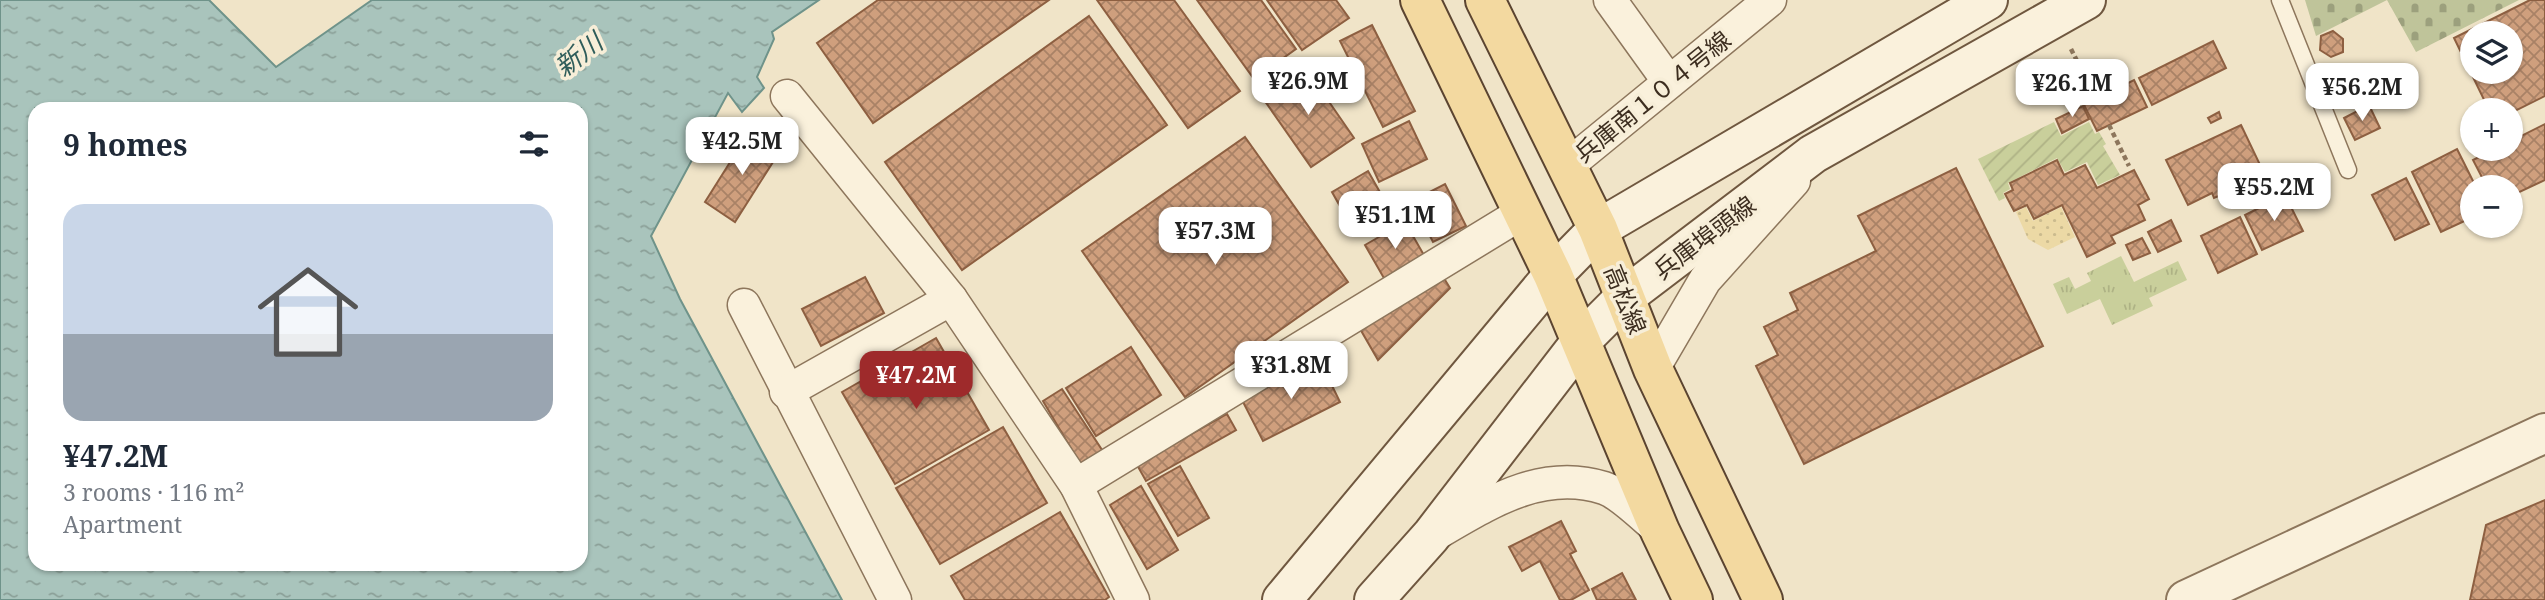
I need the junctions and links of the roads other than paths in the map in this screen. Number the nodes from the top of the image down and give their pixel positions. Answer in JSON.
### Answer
{"nodes":[{"id":1,"x":1420,"y":0,"type":"edge"},
{"id":2,"x":1485,"y":0,"type":"edge"},
{"id":3,"x":1610,"y":0,"type":"edge"},
{"id":4,"x":1770,"y":0,"type":"edge"},
{"id":5,"x":1987,"y":0,"type":"edge"},
{"id":6,"x":2086,"y":0,"type":"edge"},
{"id":7,"x":2280,"y":0,"type":"edge"},
{"id":8,"x":1669,"y":82,"type":"junction"},
{"id":9,"x":787,"y":96,"type":"dead end"},
{"id":10,"x":1813,"y":154,"type":"junction"},
{"id":11,"x":1567,"y":166,"type":"junction"},
{"id":12,"x":2348,"y":170,"type":"dead end"},
{"id":13,"x":1522,"y":213,"type":"junction"},
{"id":14,"x":1598,"y":229,"type":"junction"},
{"id":15,"x":1553,"y":275,"type":"junction"},
{"id":16,"x":1626,"y":296,"type":"junction"},
{"id":17,"x":951,"y":299,"type":"junction"},
{"id":18,"x":744,"y":305,"type":"dead end"},
{"id":19,"x":1582,"y":340,"type":"junction"},
{"id":20,"x":1653,"y":369,"type":"junction"},
{"id":21,"x":786,"y":392,"type":"junction"},
{"id":22,"x":2545,"y":433,"type":"edge"},
{"id":23,"x":1076,"y":485,"type":"junction"},
{"id":24,"x":1660,"y":531,"type":"junction"},
{"id":25,"x":1431,"y":536,"type":"junction"},
{"id":26,"x":895,"y":600,"type":"edge"},
{"id":27,"x":1133,"y":600,"type":"edge"},
{"id":28,"x":1282,"y":600,"type":"edge"},
{"id":29,"x":1374,"y":600,"type":"edge"},
{"id":30,"x":1693,"y":600,"type":"edge"},
{"id":31,"x":1763,"y":600,"type":"edge"},
{"id":32,"x":2186,"y":600,"type":"edge"}],
"edges":[{"from":1,"to":13,"type":"main road"},
{"from":2,"to":11,"type":"main road","name":"高松線"},
{"from":3,"to":8,"type":"street"},
{"from":4,"to":8,"type":"street","name":"兵庫南１０４号線"},
{"from":5,"to":14,"type":"main road"},
{"from":6,"to":10,"type":"main road","name":"兵庫埠頭線"},
{"from":7,"to":12,"type":"lane"},
{"from":8,"to":11,"type":"street","name":"兵庫南１０４号線"},
{"from":9,"to":17,"type":"street"},
{"from":10,"to":16,"type":"main road","name":"兵庫埠頭線"},
{"from":10,"to":20,"type":"street"},
{"from":11,"to":14,"type":"main road","name":"高松線"},
{"from":13,"to":15,"type":"main road"},
{"from":13,"to":23,"type":"street"},
{"from":14,"to":15,"type":"main road"},
{"from":14,"to":16,"type":"main road","name":"高松線"},
{"from":15,"to":19,"type":"main road"},
{"from":15,"to":28,"type":"main road"},
{"from":16,"to":19,"type":"main road","name":"兵庫埠頭線"},
{"from":16,"to":20,"type":"main road","name":"高松線"},
{"from":17,"to":21,"type":"street"},
{"from":17,"to":23,"type":"street"},
{"from":18,"to":21,"type":"street"},
{"from":19,"to":24,"type":"main road"},
{"from":19,"to":25,"type":"main road","name":"兵庫埠頭線"},
{"from":20,"to":31,"type":"main road","name":"高松線"},
{"from":21,"to":26,"type":"street"},
{"from":22,"to":32,"type":"main road"},
{"from":23,"to":27,"type":"street"},
{"from":24,"to":25,"type":"street"},
{"from":24,"to":30,"type":"main road"},
{"from":25,"to":29,"type":"main road","name":"兵庫埠頭線"}]}
